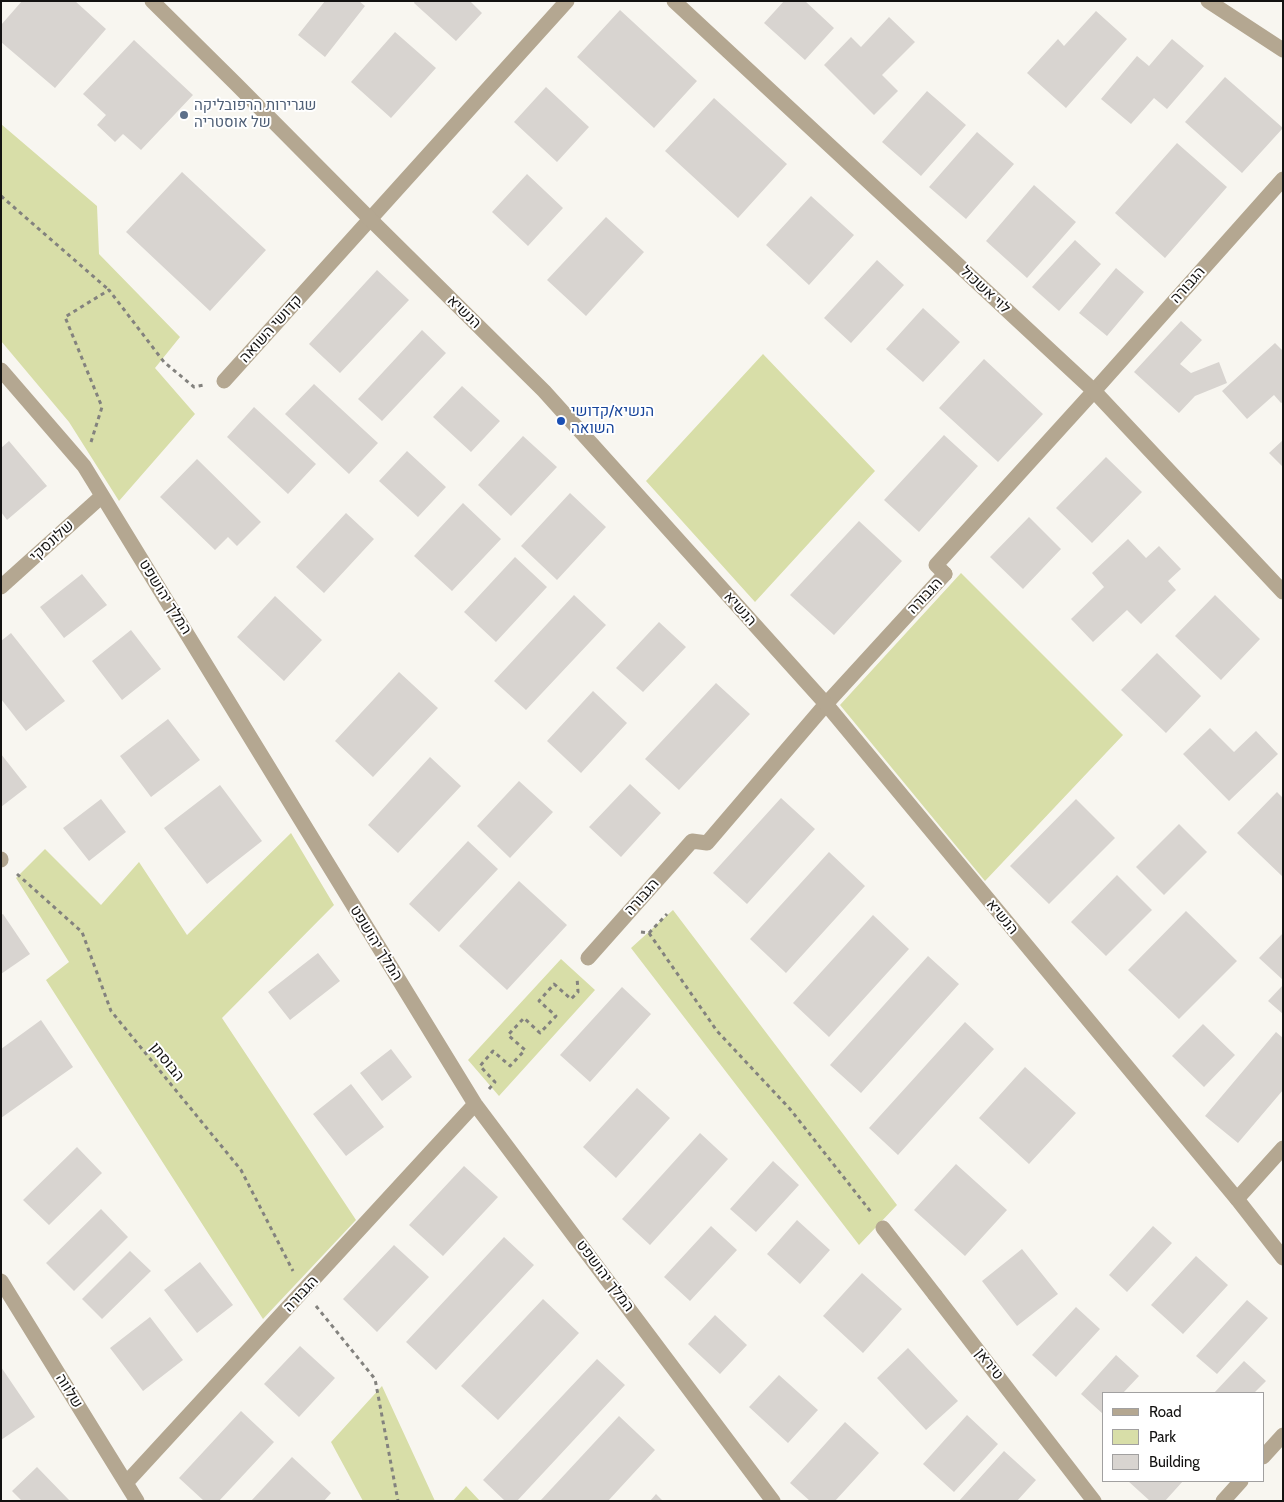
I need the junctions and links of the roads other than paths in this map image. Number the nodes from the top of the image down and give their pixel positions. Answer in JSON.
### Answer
{"nodes":[{"id":1,"x":152,"y":1,"type":"edge"},
{"id":2,"x":567,"y":1,"type":"edge"},
{"id":3,"x":674,"y":1,"type":"edge"},
{"id":4,"x":1208,"y":1,"type":"edge"},
{"id":5,"x":1283,"y":50,"type":"edge"},
{"id":6,"x":1283,"y":179,"type":"edge"},
{"id":7,"x":370,"y":220,"type":"junction"},
{"id":8,"x":1,"y":370,"type":"edge"},
{"id":9,"x":224,"y":381,"type":"road end"},
{"id":10,"x":1094,"y":391,"type":"junction"},
{"id":11,"x":102,"y":496,"type":"junction"},
{"id":12,"x":1,"y":587,"type":"edge"},
{"id":13,"x":1283,"y":592,"type":"edge"},
{"id":14,"x":826,"y":704,"type":"junction"},
{"id":15,"x":588,"y":958,"type":"dead end"},
{"id":16,"x":476,"y":1104,"type":"junction"},
{"id":17,"x":1283,"y":1148,"type":"edge"},
{"id":18,"x":1236,"y":1199,"type":"junction"},
{"id":19,"x":884,"y":1228,"type":"road end"},
{"id":20,"x":1283,"y":1258,"type":"edge"},
{"id":21,"x":1,"y":1281,"type":"edge"},
{"id":22,"x":1283,"y":1435,"type":"edge"},
{"id":23,"x":1264,"y":1456,"type":"edge"},
{"id":24,"x":1240,"y":1482,"type":"edge"},
{"id":25,"x":126,"y":1483,"type":"junction"},
{"id":26,"x":137,"y":1501,"type":"edge"},
{"id":27,"x":774,"y":1501,"type":"edge"},
{"id":28,"x":1094,"y":1501,"type":"edge"},
{"id":29,"x":1223,"y":1501,"type":"edge"}],
"edges":[{"from":1,"to":7,"type":"street","name":"הנשיא"},
{"from":2,"to":7,"type":"street","name":"קדושי השואה"},
{"from":3,"to":10,"type":"street","name":"לוי אשכול"},
{"from":4,"to":5,"type":"street"},
{"from":6,"to":10,"type":"street","name":"הגבורה"},
{"from":7,"to":9,"type":"street","name":"קדושי השואה"},
{"from":7,"to":14,"type":"street","name":"הנשיא"},
{"from":8,"to":11,"type":"street","name":"המלך יהושפט"},
{"from":10,"to":13,"type":"street","name":"לוי אשכול"},
{"from":10,"to":14,"type":"street","name":"הגבורה"},
{"from":11,"to":12,"type":"street","name":"שלונסקי"},
{"from":11,"to":16,"type":"street","name":"המלך יהושפט"},
{"from":14,"to":15,"type":"street","name":"הגבורה"},
{"from":14,"to":18,"type":"street","name":"הנשיא"},
{"from":16,"to":25,"type":"street","name":"הגבורה"},
{"from":16,"to":27,"type":"street","name":"המלך יהושפט"},
{"from":17,"to":18,"type":"street"},
{"from":18,"to":20,"type":"street","name":"הנשיא"},
{"from":19,"to":28,"type":"street","name":"טיראן"},
{"from":21,"to":25,"type":"street","name":"שלווה"},
{"from":22,"to":23,"type":"street"},
{"from":24,"to":29,"type":"street"},
{"from":25,"to":26,"type":"street","name":"שלווה"}]}
